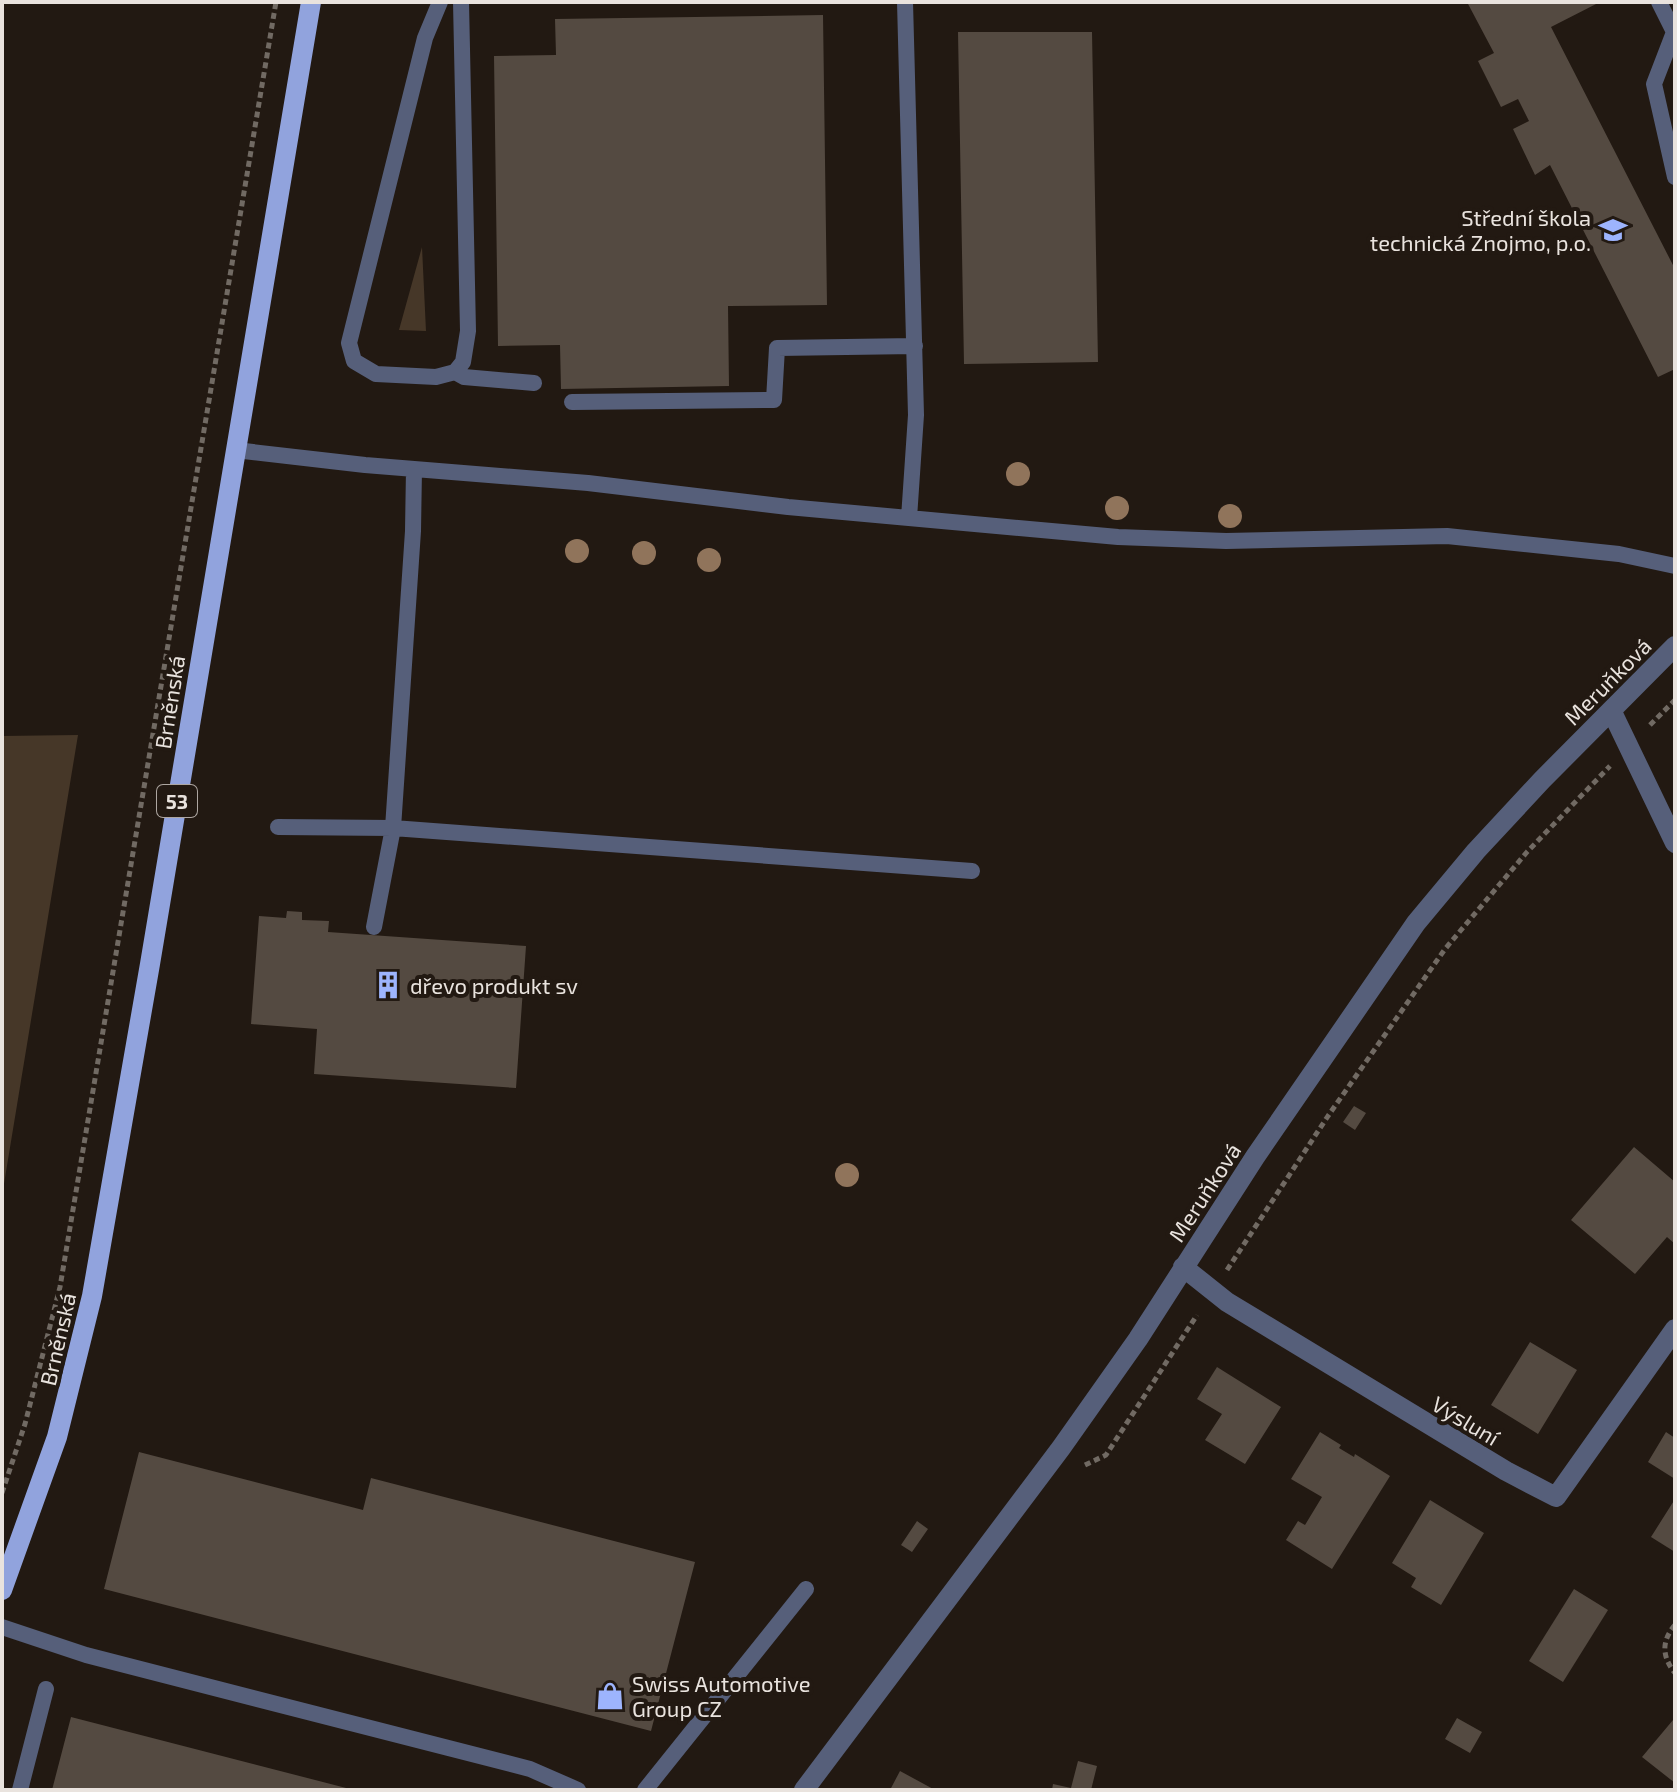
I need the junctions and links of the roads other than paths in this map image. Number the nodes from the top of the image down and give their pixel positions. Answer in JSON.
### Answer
{"nodes":[{"id":1,"x":311,"y":2,"type":"edge"},
{"id":2,"x":440,"y":2,"type":"edge"},
{"id":3,"x":461,"y":2,"type":"edge"},
{"id":4,"x":905,"y":2,"type":"edge"},
{"id":5,"x":1659,"y":2,"type":"edge"},
{"id":6,"x":1675,"y":177,"type":"edge"},
{"id":7,"x":915,"y":346,"type":"junction"},
{"id":8,"x":455,"y":372,"type":"junction"},
{"id":9,"x":534,"y":383,"type":"dead end"},
{"id":10,"x":572,"y":402,"type":"dead end"},
{"id":11,"x":235,"y":450,"type":"junction"},
{"id":12,"x":414,"y":469,"type":"junction"},
{"id":13,"x":909,"y":518,"type":"junction"},
{"id":14,"x":1675,"y":566,"type":"edge"},
{"id":15,"x":1675,"y":646,"type":"edge"},
{"id":16,"x":1612,"y":712,"type":"junction"},
{"id":17,"x":278,"y":827,"type":"dead end"},
{"id":18,"x":393,"y":828,"type":"junction"},
{"id":19,"x":1675,"y":843,"type":"edge"},
{"id":20,"x":972,"y":871,"type":"dead end"},
{"id":21,"x":374,"y":927,"type":"dead end"},
{"id":22,"x":1183,"y":1267,"type":"junction"},
{"id":23,"x":1675,"y":1329,"type":"edge"},
{"id":24,"x":806,"y":1589,"type":"dead end"},
{"id":25,"x":2,"y":1590,"type":"edge"},
{"id":26,"x":2,"y":1627,"type":"edge"},
{"id":27,"x":46,"y":1689,"type":"dead end"},
{"id":28,"x":20,"y":1790,"type":"edge"},
{"id":29,"x":578,"y":1790,"type":"edge"},
{"id":30,"x":645,"y":1790,"type":"edge"},
{"id":31,"x":804,"y":1790,"type":"edge"}],
"edges":[{"from":1,"to":11,"type":"main road","name":"Brněnská","number":"53"},
{"from":2,"to":8,"type":"lane"},
{"from":3,"to":8,"type":"lane"},
{"from":4,"to":7,"type":"lane"},
{"from":5,"to":6,"type":"lane"},
{"from":7,"to":10,"type":"lane"},
{"from":7,"to":13,"type":"lane"},
{"from":8,"to":9,"type":"lane"},
{"from":11,"to":12,"type":"lane"},
{"from":11,"to":25,"type":"main road","name":"Brněnská","number":"53"},
{"from":12,"to":13,"type":"lane"},
{"from":12,"to":18,"type":"lane"},
{"from":13,"to":14,"type":"lane"},
{"from":15,"to":16,"type":"street","name":"Meruňková"},
{"from":16,"to":19,"type":"street"},
{"from":16,"to":22,"type":"street","name":"Meruňková"},
{"from":17,"to":18,"type":"lane"},
{"from":18,"to":20,"type":"lane"},
{"from":18,"to":21,"type":"lane"},
{"from":22,"to":23,"type":"street","name":"Výsluní"},
{"from":22,"to":31,"type":"street","name":"Meruňková"},
{"from":24,"to":30,"type":"lane"},
{"from":26,"to":29,"type":"lane"},
{"from":27,"to":28,"type":"lane"}]}
